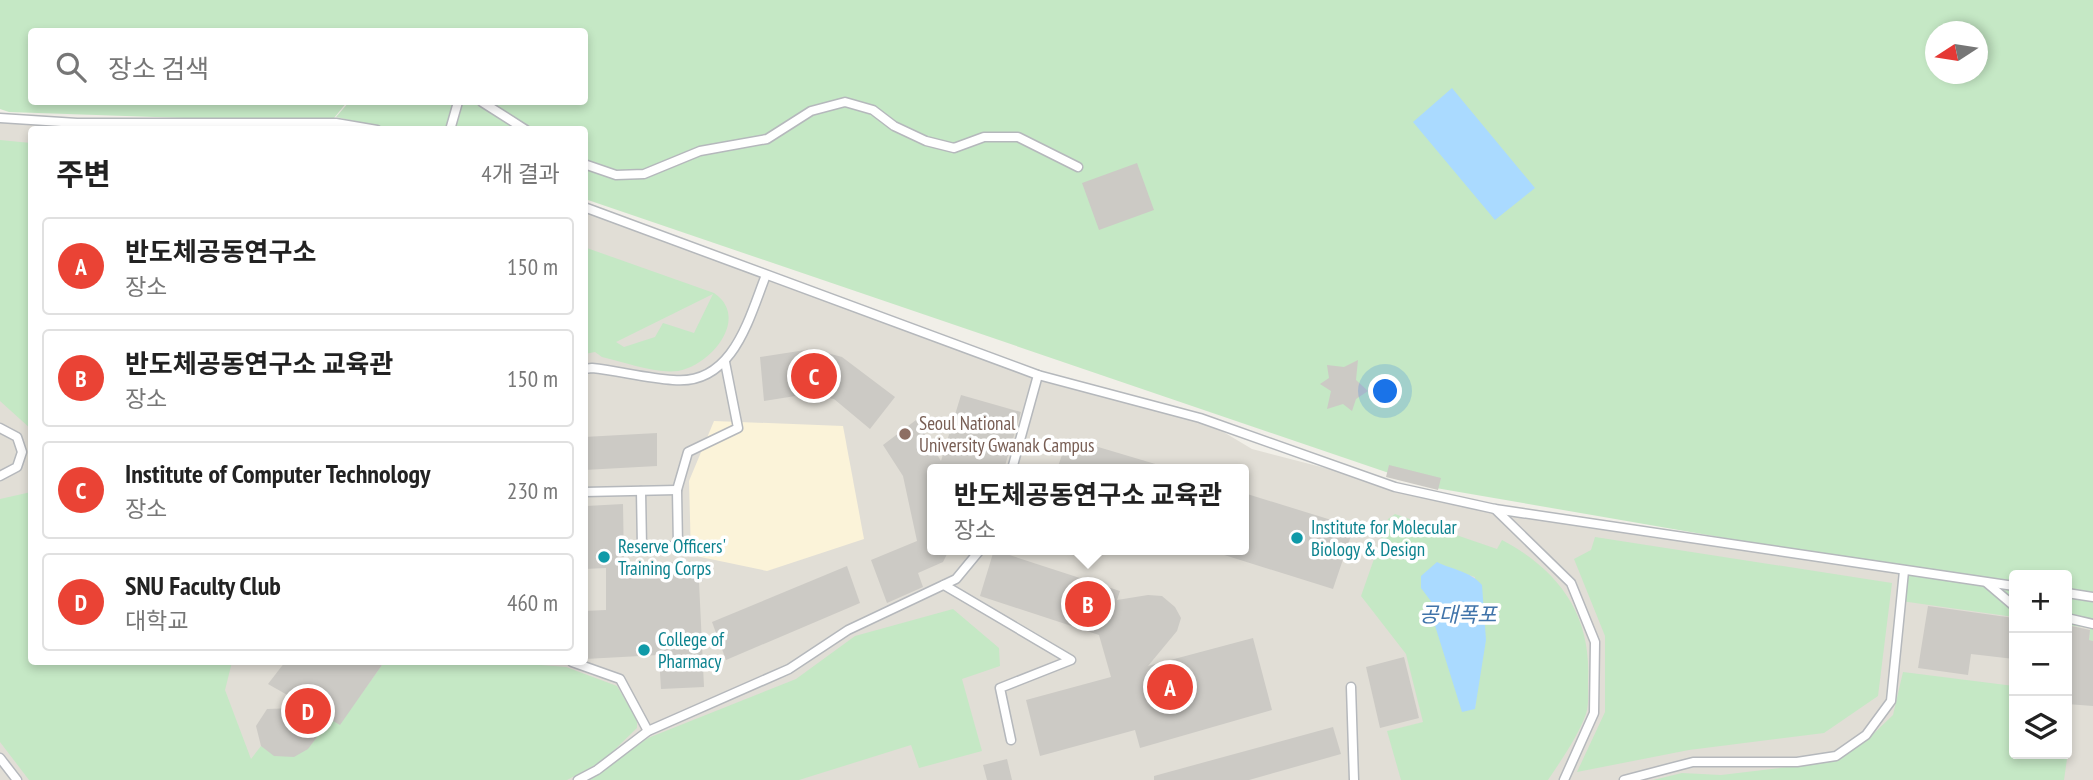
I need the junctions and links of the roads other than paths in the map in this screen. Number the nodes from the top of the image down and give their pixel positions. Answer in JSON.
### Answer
{"nodes":[{"id":1,"x":457,"y":105,"type":"edge"},
{"id":2,"x":487,"y":105,"type":"edge"},
{"id":3,"x":0,"y":118,"type":"edge"},
{"id":4,"x":338,"y":126,"type":"edge"},
{"id":5,"x":451,"y":126,"type":"edge"},
{"id":6,"x":520,"y":126,"type":"edge"},
{"id":7,"x":588,"y":166,"type":"edge"},
{"id":8,"x":1078,"y":167,"type":"dead end"},
{"id":9,"x":588,"y":208,"type":"edge"},
{"id":10,"x":766,"y":275,"type":"junction"},
{"id":11,"x":725,"y":362,"type":"junction"},
{"id":12,"x":588,"y":368,"type":"edge"},
{"id":13,"x":1038,"y":375,"type":"junction"},
{"id":14,"x":0,"y":428,"type":"edge"},
{"id":15,"x":1013,"y":464,"type":"edge"},
{"id":16,"x":0,"y":476,"type":"edge"},
{"id":17,"x":677,"y":490,"type":"junction"},
{"id":18,"x":641,"y":491,"type":"junction"},
{"id":19,"x":588,"y":492,"type":"edge"},
{"id":20,"x":1495,"y":509,"type":"junction"},
{"id":21,"x":976,"y":555,"type":"edge"},
{"id":22,"x":1905,"y":571,"type":"junction"},
{"id":23,"x":1986,"y":582,"type":"junction"},
{"id":24,"x":944,"y":585,"type":"junction"},
{"id":25,"x":2009,"y":585,"type":"edge"},
{"id":26,"x":2072,"y":594,"type":"edge"},
{"id":27,"x":2093,"y":597,"type":"edge"},
{"id":28,"x":2009,"y":602,"type":"edge"},
{"id":29,"x":2072,"y":619,"type":"edge"},
{"id":30,"x":2093,"y":624,"type":"edge"},
{"id":31,"x":580,"y":665,"type":"edge"},
{"id":32,"x":1351,"y":687,"type":"dead end"},
{"id":33,"x":648,"y":731,"type":"junction"},
{"id":34,"x":1011,"y":740,"type":"dead end"},
{"id":35,"x":0,"y":758,"type":"edge"},
{"id":36,"x":17,"y":780,"type":"edge"},
{"id":37,"x":578,"y":780,"type":"edge"},
{"id":38,"x":1354,"y":780,"type":"edge"},
{"id":39,"x":1564,"y":780,"type":"edge"},
{"id":40,"x":1624,"y":780,"type":"edge"}],
"edges":[{"from":1,"to":5,"type":"lane"},
{"from":2,"to":6,"type":"lane"},
{"from":3,"to":4,"type":"lane"},
{"from":7,"to":8,"type":"lane"},
{"from":9,"to":10,"type":"lane"},
{"from":10,"to":11,"type":"lane"},
{"from":10,"to":13,"type":"lane"},
{"from":11,"to":12,"type":"lane"},
{"from":11,"to":17,"type":"lane"},
{"from":13,"to":15,"type":"lane"},
{"from":13,"to":20,"type":"lane"},
{"from":14,"to":16,"type":"lane"},
{"from":17,"to":18,"type":"lane"},
{"from":17,"to":18,"type":"lane"},
{"from":18,"to":19,"type":"lane"},
{"from":20,"to":22,"type":"lane"},
{"from":20,"to":39,"type":"lane"},
{"from":21,"to":24,"type":"lane"},
{"from":22,"to":23,"type":"lane"},
{"from":22,"to":40,"type":"lane"},
{"from":23,"to":25,"type":"lane"},
{"from":23,"to":28,"type":"lane"},
{"from":24,"to":33,"type":"lane"},
{"from":24,"to":34,"type":"lane"},
{"from":26,"to":27,"type":"lane"},
{"from":29,"to":30,"type":"lane"},
{"from":31,"to":33,"type":"lane"},
{"from":32,"to":38,"type":"lane"},
{"from":33,"to":37,"type":"lane"},
{"from":35,"to":36,"type":"lane"}]}
